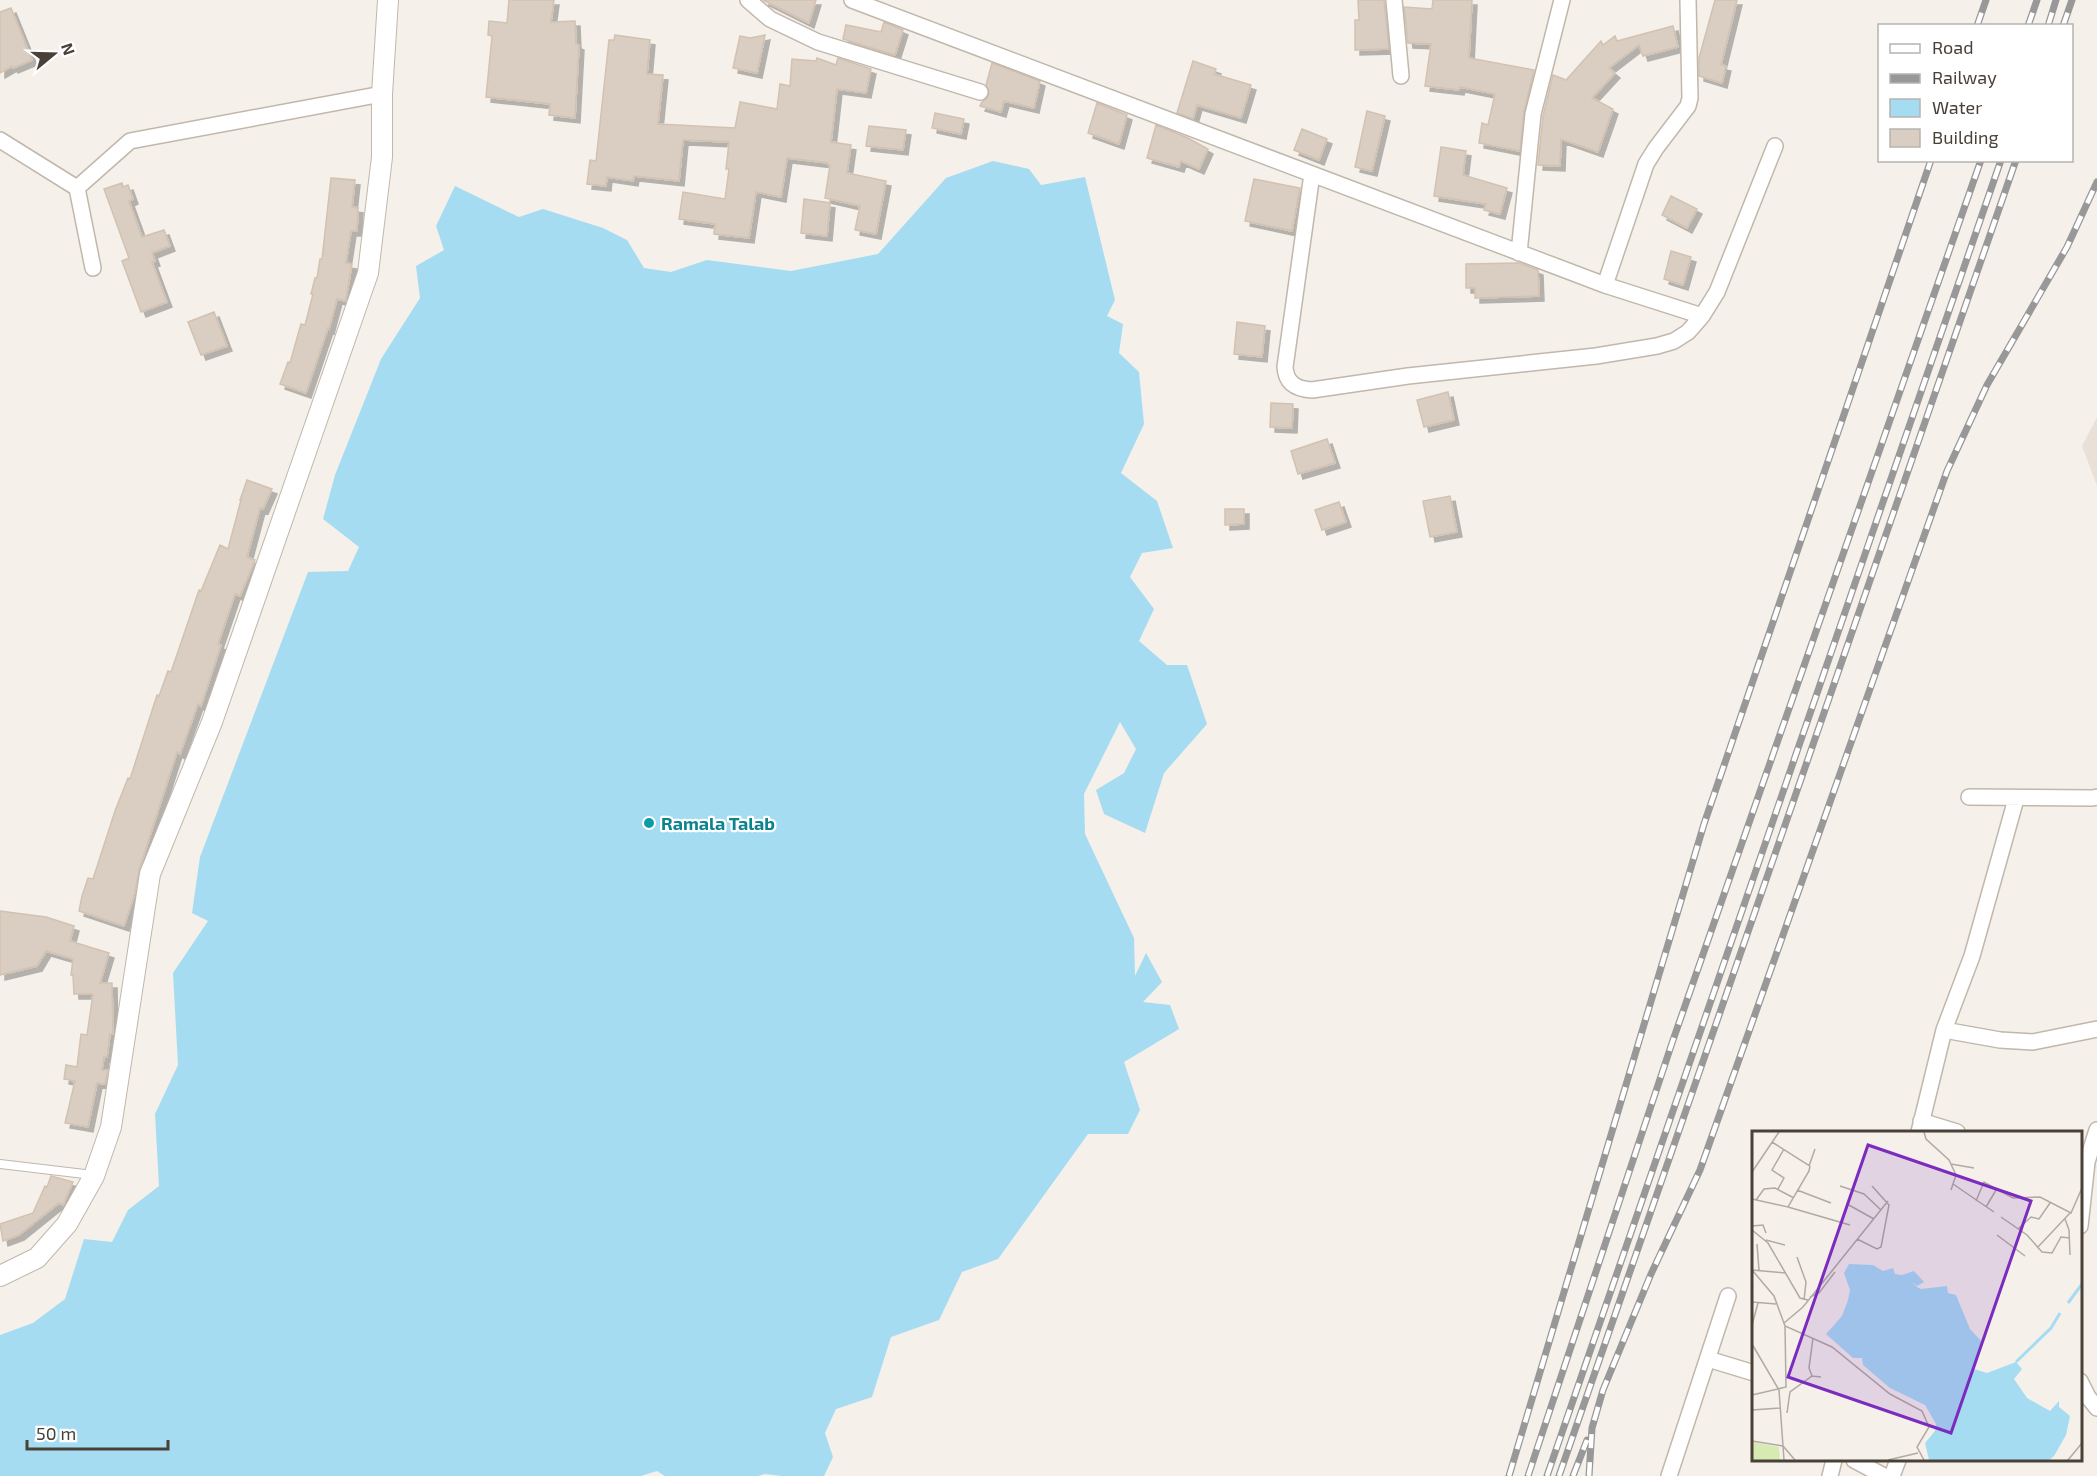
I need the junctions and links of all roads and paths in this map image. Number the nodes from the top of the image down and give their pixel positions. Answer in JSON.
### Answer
{"nodes":[{"id":1,"x":388,"y":0,"type":"edge"},
{"id":2,"x":748,"y":0,"type":"edge"},
{"id":3,"x":852,"y":0,"type":"edge"},
{"id":4,"x":1394,"y":0,"type":"edge"},
{"id":5,"x":1562,"y":0,"type":"edge"},
{"id":6,"x":1688,"y":0,"type":"edge"},
{"id":7,"x":1401,"y":76,"type":"dead end"},
{"id":8,"x":980,"y":92,"type":"dead end"},
{"id":9,"x":382,"y":94,"type":"junction"},
{"id":10,"x":0,"y":140,"type":"edge"},
{"id":11,"x":1775,"y":146,"type":"dead end"},
{"id":12,"x":1312,"y":174,"type":"junction"},
{"id":13,"x":77,"y":188,"type":"junction"},
{"id":14,"x":1519,"y":252,"type":"junction"},
{"id":15,"x":93,"y":268,"type":"dead end"},
{"id":16,"x":1605,"y":285,"type":"junction"},
{"id":17,"x":1702,"y":316,"type":"junction"},
{"id":18,"x":2097,"y":797,"type":"edge"},
{"id":19,"x":1969,"y":798,"type":"dead end"},
{"id":20,"x":2016,"y":799,"type":"junction"},
{"id":21,"x":2097,"y":1029,"type":"edge"},
{"id":22,"x":1944,"y":1030,"type":"junction"},
{"id":23,"x":1920,"y":1127,"type":"edge"},
{"id":24,"x":2097,"y":1130,"type":"edge"},
{"id":25,"x":1950,"y":1131,"type":"edge"},
{"id":26,"x":2084,"y":1161,"type":"edge"},
{"id":27,"x":0,"y":1164,"type":"edge"},
{"id":28,"x":94,"y":1176,"type":"junction"},
{"id":29,"x":2082,"y":1194,"type":"edge"},
{"id":30,"x":0,"y":1276,"type":"edge"},
{"id":31,"x":1728,"y":1296,"type":"dead end"},
{"id":32,"x":1708,"y":1359,"type":"junction"},
{"id":33,"x":1752,"y":1372,"type":"edge"},
{"id":34,"x":2082,"y":1385,"type":"edge"},
{"id":35,"x":2097,"y":1408,"type":"edge"},
{"id":36,"x":1834,"y":1461,"type":"edge"},
{"id":37,"x":1856,"y":1461,"type":"edge"},
{"id":38,"x":1898,"y":1461,"type":"edge"},
{"id":39,"x":1669,"y":1476,"type":"edge"},
{"id":40,"x":1830,"y":1476,"type":"edge"},
{"id":41,"x":1884,"y":1476,"type":"edge"},
{"id":42,"x":1892,"y":1476,"type":"edge"}],
"edges":[{"from":1,"to":9,"type":"street"},
{"from":2,"to":8,"type":"street"},
{"from":3,"to":12,"type":"street"},
{"from":4,"to":7,"type":"street"},
{"from":5,"to":14,"type":"street"},
{"from":6,"to":16,"type":"street"},
{"from":9,"to":13,"type":"street"},
{"from":9,"to":28,"type":"street"},
{"from":10,"to":13,"type":"street"},
{"from":11,"to":17,"type":"street"},
{"from":12,"to":14,"type":"street"},
{"from":12,"to":17,"type":"street"},
{"from":13,"to":15,"type":"street"},
{"from":14,"to":16,"type":"street"},
{"from":16,"to":17,"type":"street"},
{"from":18,"to":20,"type":"street"},
{"from":19,"to":20,"type":"street"},
{"from":20,"to":22,"type":"street"},
{"from":21,"to":22,"type":"street"},
{"from":22,"to":23,"type":"street"},
{"from":23,"to":25,"type":"street"},
{"from":24,"to":26,"type":"street"},
{"from":26,"to":29,"type":"street"},
{"from":27,"to":28,"type":"lane"},
{"from":28,"to":30,"type":"street"},
{"from":31,"to":32,"type":"street"},
{"from":32,"to":33,"type":"street"},
{"from":32,"to":39,"type":"street"},
{"from":34,"to":35,"type":"street"},
{"from":36,"to":40,"type":"street"},
{"from":37,"to":41,"type":"street"},
{"from":38,"to":42,"type":"street"}]}
